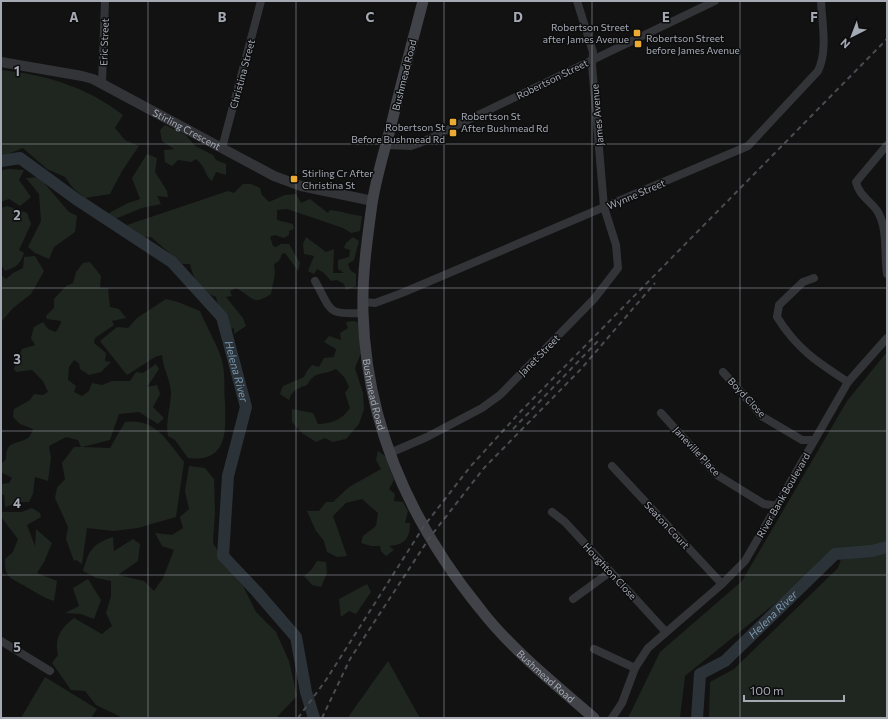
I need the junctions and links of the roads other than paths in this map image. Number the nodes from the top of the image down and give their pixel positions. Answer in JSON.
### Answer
{"nodes":[{"id":1,"x":105,"y":1,"type":"edge"},
{"id":2,"x":261,"y":1,"type":"edge"},
{"id":3,"x":423,"y":1,"type":"edge"},
{"id":4,"x":577,"y":1,"type":"edge"},
{"id":5,"x":715,"y":1,"type":"edge"},
{"id":6,"x":821,"y":1,"type":"edge"},
{"id":7,"x":593,"y":59,"type":"junction"},
{"id":8,"x":1,"y":62,"type":"edge"},
{"id":9,"x":102,"y":83,"type":"junction"},
{"id":10,"x":386,"y":145,"type":"junction"},
{"id":11,"x":887,"y":145,"type":"edge"},
{"id":12,"x":222,"y":148,"type":"junction"},
{"id":13,"x":372,"y":201,"type":"junction"},
{"id":14,"x":604,"y":208,"type":"junction"},
{"id":15,"x":887,"y":254,"type":"edge"},
{"id":16,"x":887,"y":274,"type":"edge"},
{"id":17,"x":814,"y":278,"type":"dead end"},
{"id":18,"x":315,"y":281,"type":"dead end"},
{"id":19,"x":363,"y":302,"type":"junction"},
{"id":20,"x":363,"y":313,"type":"junction"},
{"id":21,"x":887,"y":338,"type":"edge"},
{"id":22,"x":723,"y":372,"type":"dead end"},
{"id":23,"x":848,"y":382,"type":"junction"},
{"id":24,"x":661,"y":413,"type":"dead end"},
{"id":25,"x":814,"y":440,"type":"junction"},
{"id":26,"x":390,"y":453,"type":"junction"},
{"id":27,"x":612,"y":466,"type":"dead end"},
{"id":28,"x":778,"y":506,"type":"junction"},
{"id":29,"x":552,"y":512,"type":"dead end"},
{"id":30,"x":610,"y":572,"type":"junction"},
{"id":31,"x":722,"y":584,"type":"junction"},
{"id":32,"x":573,"y":599,"type":"dead end"},
{"id":33,"x":665,"y":631,"type":"junction"},
{"id":34,"x":1,"y":641,"type":"edge"},
{"id":35,"x":594,"y":649,"type":"dead end"},
{"id":36,"x":636,"y":668,"type":"junction"},
{"id":37,"x":50,"y":671,"type":"dead end"},
{"id":38,"x":594,"y":718,"type":"edge"},
{"id":39,"x":612,"y":718,"type":"edge"}],
"edges":[{"from":1,"to":9,"type":"street","name":"Eric Street"},
{"from":2,"to":12,"type":"street","name":"Christina Street"},
{"from":3,"to":10,"type":"main road","name":"Bushmead Road"},
{"from":4,"to":7,"type":"street","name":"James Avenue"},
{"from":5,"to":7,"type":"street","name":"Robertson Street"},
{"from":6,"to":14,"type":"street","name":"Wynne Street"},
{"from":7,"to":10,"type":"street","name":"Robertson Street"},
{"from":7,"to":14,"type":"street","name":"James Avenue"},
{"from":8,"to":9,"type":"street","name":"Stirling Crescent"},
{"from":9,"to":12,"type":"street","name":"Stirling Crescent"},
{"from":10,"to":13,"type":"main road","name":"Bushmead Road"},
{"from":11,"to":15,"type":"street"},
{"from":12,"to":13,"type":"street","name":"Stirling Crescent"},
{"from":13,"to":19,"type":"main road","name":"Bushmead Road"},
{"from":14,"to":19,"type":"street","name":"Wynne Street"},
{"from":14,"to":26,"type":"street","name":"Janet Street"},
{"from":15,"to":16,"type":"street"},
{"from":17,"to":23,"type":"street"},
{"from":18,"to":20,"type":"street"},
{"from":19,"to":20,"type":"main road","name":"Bushmead Road"},
{"from":20,"to":26,"type":"main road","name":"Bushmead Road"},
{"from":21,"to":23,"type":"street","name":"River Bank Boulevard"},
{"from":22,"to":25,"type":"street","name":"Boyd Close"},
{"from":23,"to":25,"type":"street","name":"River Bank Boulevard"},
{"from":24,"to":28,"type":"street","name":"Janeville Place"},
{"from":25,"to":28,"type":"street","name":"River Bank Boulevard"},
{"from":26,"to":38,"type":"main road","name":"Bushmead Road"},
{"from":27,"to":31,"type":"street","name":"Seaton Court"},
{"from":28,"to":31,"type":"street","name":"River Bank Boulevard"},
{"from":29,"to":30,"type":"street","name":"Houghton Close"},
{"from":30,"to":32,"type":"street"},
{"from":30,"to":33,"type":"street","name":"Houghton Close"},
{"from":31,"to":33,"type":"street","name":"River Bank Boulevard"},
{"from":33,"to":36,"type":"street","name":"River Bank Boulevard"},
{"from":34,"to":37,"type":"street"},
{"from":35,"to":36,"type":"street"},
{"from":36,"to":39,"type":"street","name":"River Bank Boulevard"}]}
